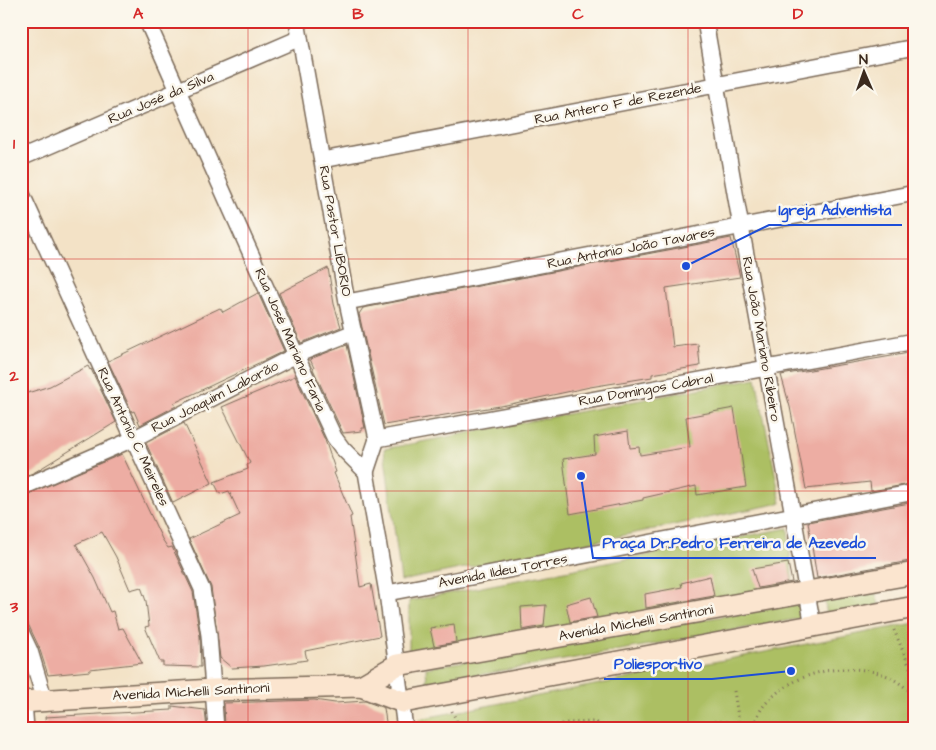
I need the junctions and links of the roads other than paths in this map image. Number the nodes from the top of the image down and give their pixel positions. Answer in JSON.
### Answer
{"nodes":[{"id":1,"x":147,"y":21,"type":"edge"},
{"id":2,"x":297,"y":21,"type":"edge"},
{"id":3,"x":705,"y":21,"type":"edge"},
{"id":4,"x":300,"y":38,"type":"junction"},
{"id":5,"x":915,"y":47,"type":"edge"},
{"id":6,"x":716,"y":85,"type":"junction"},
{"id":7,"x":178,"y":90,"type":"junction"},
{"id":8,"x":21,"y":158,"type":"edge"},
{"id":9,"x":322,"y":160,"type":"junction"},
{"id":10,"x":21,"y":192,"type":"edge"},
{"id":11,"x":915,"y":193,"type":"edge"},
{"id":12,"x":741,"y":228,"type":"junction"},
{"id":13,"x":347,"y":302,"type":"junction"},
{"id":14,"x":354,"y":332,"type":"junction"},
{"id":15,"x":915,"y":341,"type":"edge"},
{"id":16,"x":296,"y":356,"type":"junction"},
{"id":17,"x":766,"y":368,"type":"junction"},
{"id":18,"x":133,"y":438,"type":"junction"},
{"id":19,"x":377,"y":439,"type":"junction"},
{"id":20,"x":366,"y":472,"type":"junction"},
{"id":21,"x":21,"y":488,"type":"edge"},
{"id":22,"x":915,"y":492,"type":"edge"},
{"id":23,"x":793,"y":515,"type":"junction"},
{"id":24,"x":915,"y":573,"type":"edge"},
{"id":25,"x":882,"y":578,"type":"junction"},
{"id":26,"x":387,"y":593,"type":"junction"},
{"id":27,"x":808,"y":593,"type":"junction"},
{"id":28,"x":915,"y":607,"type":"edge"},
{"id":29,"x":888,"y":612,"type":"junction"},
{"id":30,"x":814,"y":626,"type":"junction"},
{"id":31,"x":21,"y":632,"type":"edge"},
{"id":32,"x":397,"y":665,"type":"junction"},
{"id":33,"x":361,"y":686,"type":"junction"},
{"id":34,"x":212,"y":690,"type":"junction"},
{"id":35,"x":30,"y":702,"type":"edge"},
{"id":36,"x":403,"y":702,"type":"junction"},
{"id":37,"x":26,"y":729,"type":"edge"},
{"id":38,"x":216,"y":729,"type":"edge"},
{"id":39,"x":405,"y":729,"type":"edge"}],
"edges":[{"from":1,"to":7,"type":"street","name":"Rua José Mariano Faria"},
{"from":2,"to":4,"type":"street","name":"Rua Pastor LIBORIO"},
{"from":3,"to":6,"type":"street","name":"Rua João Mariano Ribeiro"},
{"from":4,"to":7,"type":"street","name":"Rua José da Silva"},
{"from":4,"to":9,"type":"street","name":"Rua Pastor LIBORIO"},
{"from":5,"to":6,"type":"street","name":"Rua Antero F de Rezende"},
{"from":6,"to":9,"type":"street","name":"Rua Antero F de Rezende"},
{"from":6,"to":12,"type":"street","name":"Rua João Mariano Ribeiro"},
{"from":7,"to":8,"type":"street","name":"Rua José da Silva"},
{"from":7,"to":16,"type":"street","name":"Rua José Mariano Faria"},
{"from":9,"to":13,"type":"street","name":"Rua Pastor LIBORIO"},
{"from":10,"to":18,"type":"street","name":"Rua Antonio C Meireles"},
{"from":11,"to":12,"type":"street","name":"Rua Antonio João Tavares"},
{"from":12,"to":13,"type":"street","name":"Rua Antonio João Tavares"},
{"from":12,"to":17,"type":"street","name":"Rua João Mariano Ribeiro"},
{"from":13,"to":14,"type":"street","name":"Rua Pastor LIBORIO"},
{"from":14,"to":16,"type":"street","name":"Rua Joaquim Laborão"},
{"from":14,"to":19,"type":"street","name":"Rua Pastor LIBORIO"},
{"from":15,"to":17,"type":"street","name":"Rua Domingos Cabral"},
{"from":16,"to":18,"type":"street","name":"Rua Joaquim Laborão"},
{"from":16,"to":20,"type":"street","name":"Rua José Mariano Faria"},
{"from":17,"to":19,"type":"street","name":"Rua Domingos Cabral"},
{"from":17,"to":23,"type":"street","name":"Rua João Mariano Ribeiro"},
{"from":18,"to":21,"type":"street","name":"Rua Joaquim Laborão"},
{"from":18,"to":34,"type":"street","name":"Rua Antonio C Meireles"},
{"from":19,"to":20,"type":"street"},
{"from":20,"to":26,"type":"street"},
{"from":22,"to":23,"type":"street","name":"Avenida Ildeu Torres"},
{"from":23,"to":26,"type":"street","name":"Avenida Ildeu Torres"},
{"from":23,"to":27,"type":"street","name":"Rua João Mariano Ribeiro"},
{"from":24,"to":25,"type":"street","name":"Avenida Michelli Santinoni"},
{"from":25,"to":27,"type":"street","name":"Avenida Michelli Santinoni"},
{"from":25,"to":29,"type":"street"},
{"from":26,"to":32,"type":"street"},
{"from":27,"to":30,"type":"street","name":"Rua João Mariano Ribeiro"},
{"from":27,"to":32,"type":"street","name":"Avenida Michelli Santinoni"},
{"from":28,"to":29,"type":"street"},
{"from":29,"to":30,"type":"street"},
{"from":30,"to":36,"type":"street"},
{"from":31,"to":35,"type":"street"},
{"from":32,"to":33,"type":"street","name":"Avenida Michelli Santinoni"},
{"from":32,"to":36,"type":"street"},
{"from":33,"to":34,"type":"street","name":"Avenida Michelli Santinoni"},
{"from":33,"to":36,"type":"street","name":"Avenida Michelli Santinoni"},
{"from":34,"to":35,"type":"street","name":"Avenida Michelli Santinoni"},
{"from":34,"to":38,"type":"street","name":"Rua Antonio C Meireles"},
{"from":35,"to":37,"type":"street"},
{"from":36,"to":39,"type":"street"}]}
